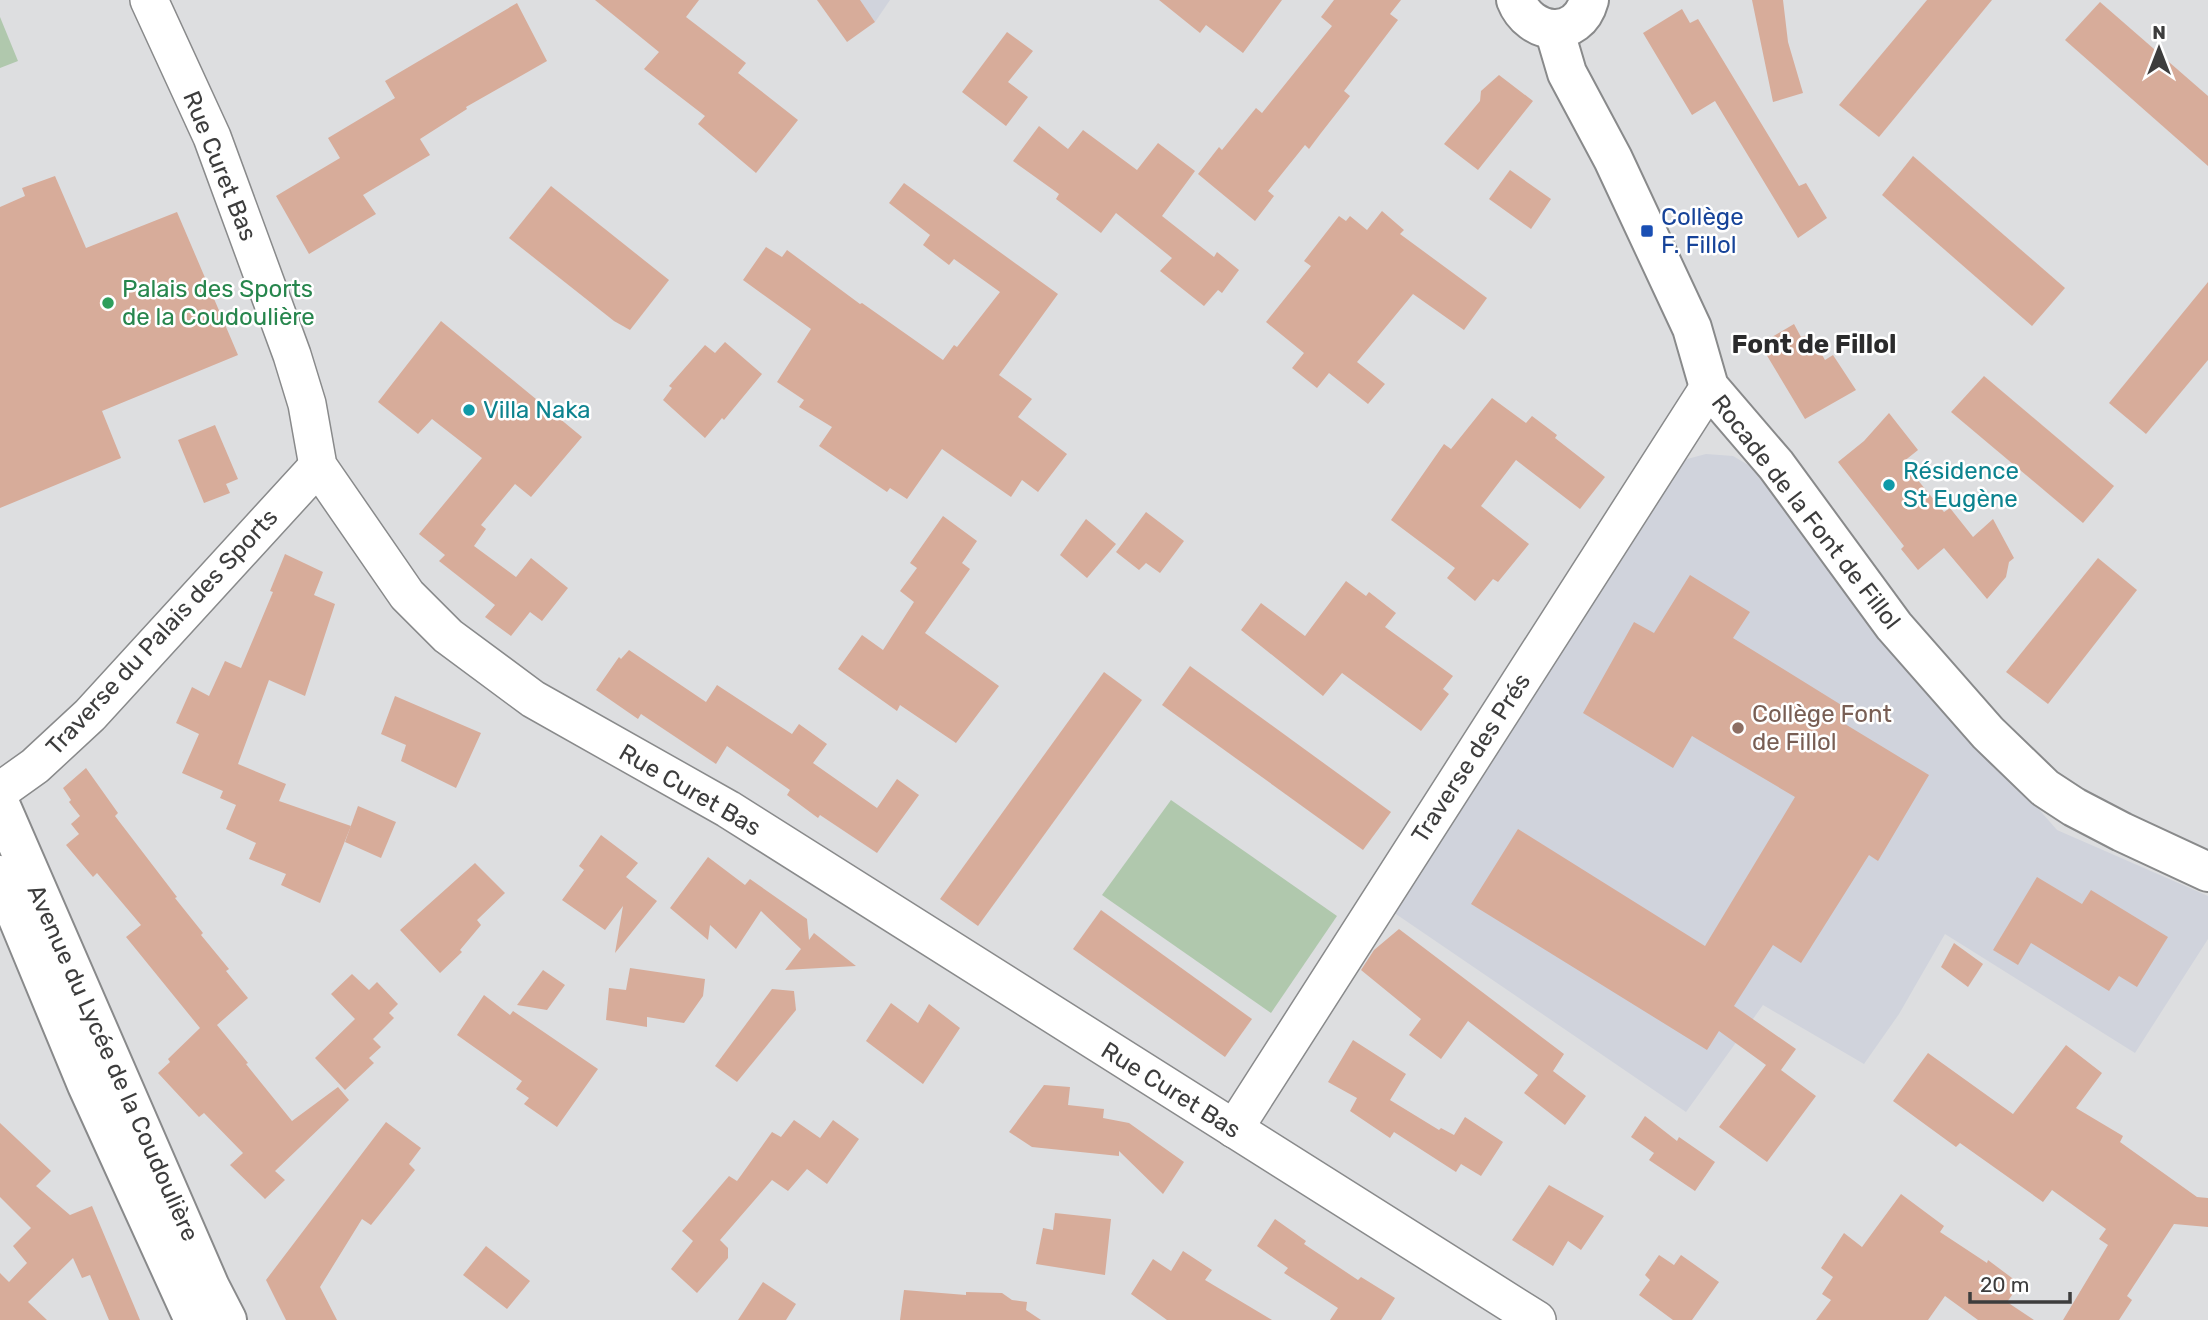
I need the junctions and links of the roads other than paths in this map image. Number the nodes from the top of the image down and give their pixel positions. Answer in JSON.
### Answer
{"nodes":[{"id":1,"x":149,"y":0,"type":"edge"},
{"id":2,"x":1516,"y":0,"type":"edge"},
{"id":3,"x":1589,"y":0,"type":"edge"},
{"id":4,"x":1554,"y":29,"type":"junction"},
{"id":5,"x":1709,"y":387,"type":"junction"},
{"id":6,"x":318,"y":466,"type":"junction"},
{"id":7,"x":0,"y":791,"type":"edge"},
{"id":8,"x":0,"y":804,"type":"edge"},
{"id":9,"x":2208,"y":872,"type":"edge"},
{"id":10,"x":0,"y":875,"type":"edge"},
{"id":11,"x":1234,"y":1129,"type":"junction"},
{"id":12,"x":194,"y":1320,"type":"edge"},
{"id":13,"x":228,"y":1320,"type":"edge"},
{"id":14,"x":1537,"y":1320,"type":"edge"}],
"edges":[{"from":1,"to":6,"type":"street","name":"Rue Curet Bas"},
{"from":2,"to":4,"type":"street"},
{"from":3,"to":4,"type":"street"},
{"from":4,"to":5,"type":"street","name":"Rocade de la Font de Fillol"},
{"from":5,"to":9,"type":"street","name":"Rocade de la Font de Fillol"},
{"from":5,"to":11,"type":"street","name":"Traverse des Prés"},
{"from":6,"to":7,"type":"street","name":"Traverse du Palais des Sports"},
{"from":6,"to":11,"type":"street","name":"Rue Curet Bas"},
{"from":8,"to":13,"type":"street","name":"Avenue du Lycée de la Coudoulière"},
{"from":10,"to":12,"type":"street","name":"Avenue du Lycée de la Coudoulière"},
{"from":11,"to":14,"type":"street","name":"Rue Curet Bas"}]}
